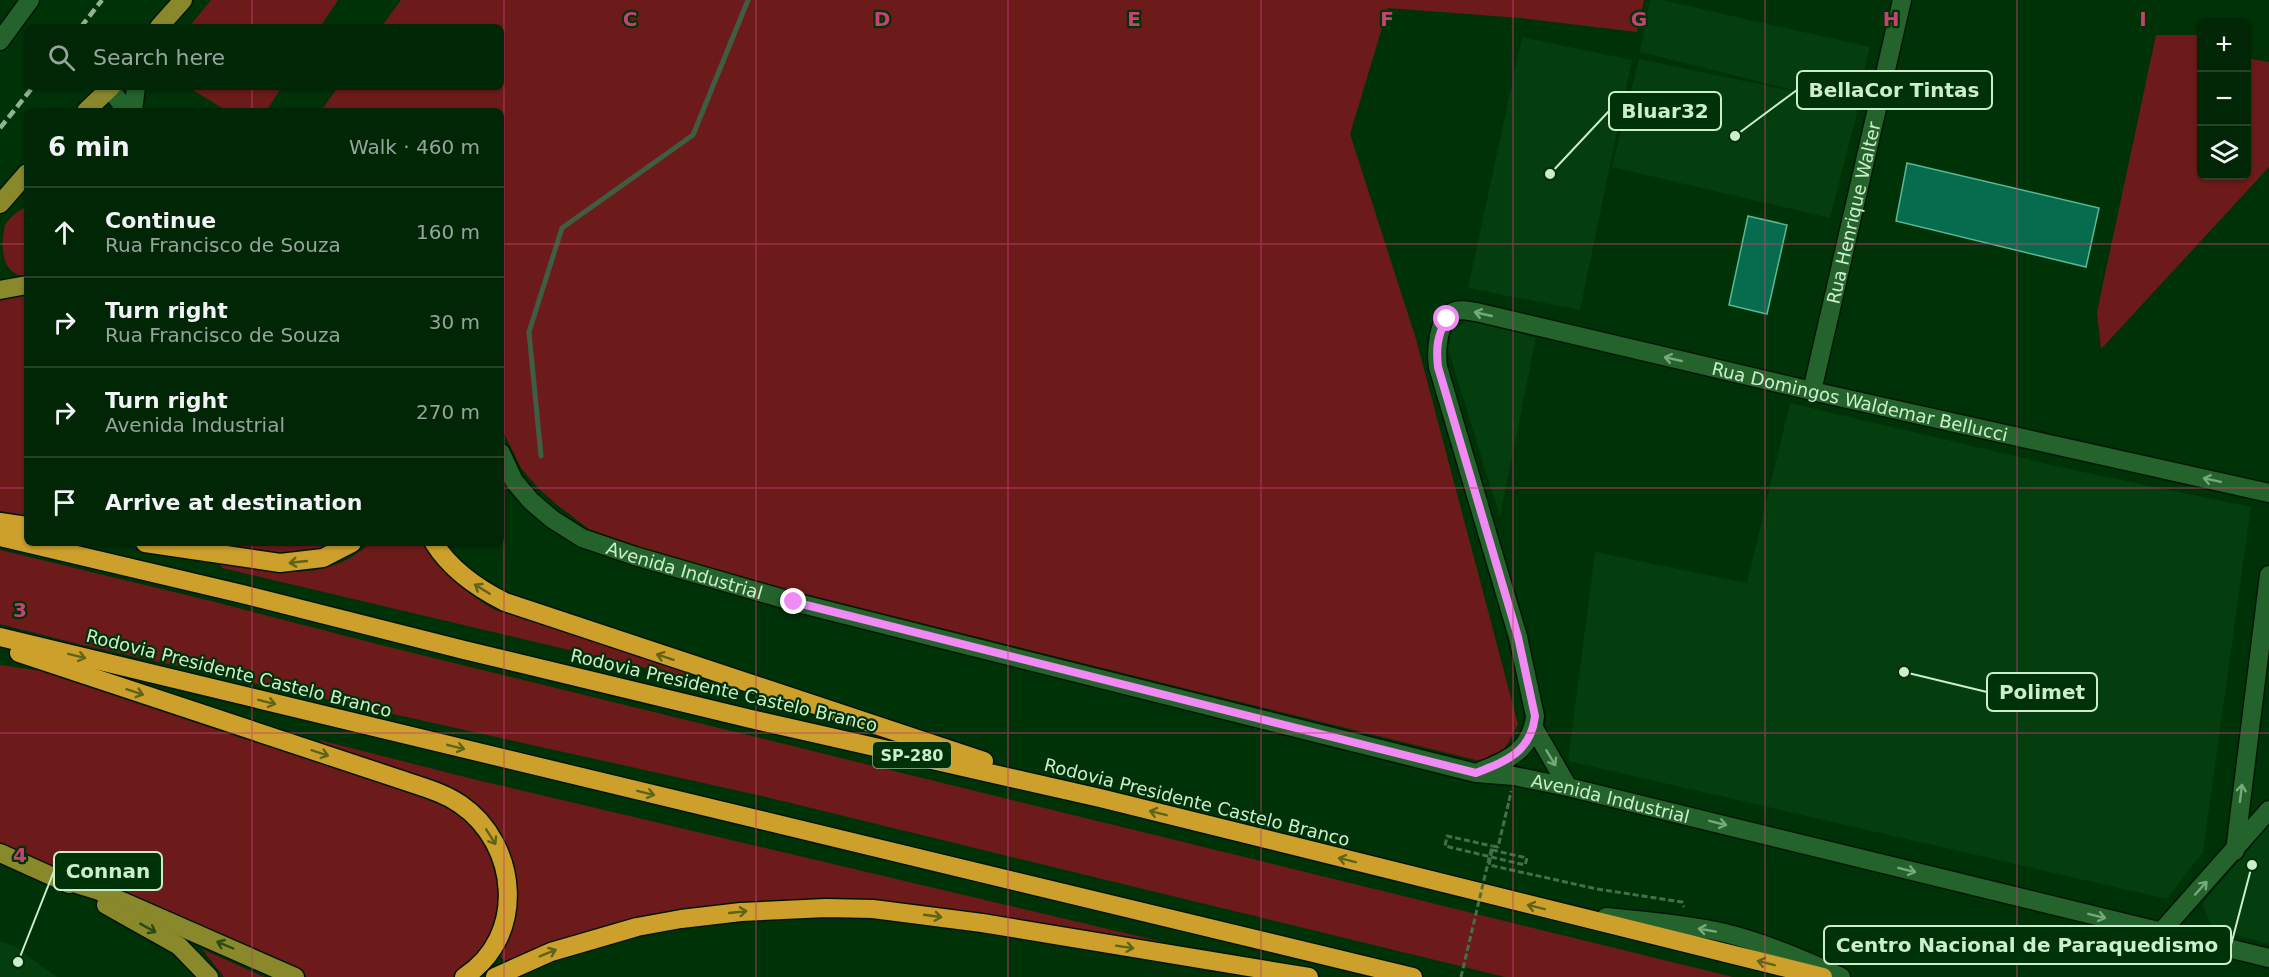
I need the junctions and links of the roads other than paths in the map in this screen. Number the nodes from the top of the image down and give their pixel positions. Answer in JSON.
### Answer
{"nodes":[{"id":1,"x":30,"y":0,"type":"edge"},
{"id":2,"x":183,"y":0,"type":"edge"},
{"id":3,"x":1902,"y":0,"type":"edge"},
{"id":4,"x":162,"y":24,"type":"edge"},
{"id":5,"x":0,"y":41,"type":"edge"},
{"id":6,"x":108,"y":90,"type":"edge"},
{"id":7,"x":111,"y":90,"type":"edge"},
{"id":8,"x":136,"y":90,"type":"edge"},
{"id":9,"x":89,"y":108,"type":"edge"},
{"id":10,"x":125,"y":108,"type":"edge"},
{"id":11,"x":133,"y":108,"type":"edge"},
{"id":12,"x":20,"y":190,"type":"edge"},
{"id":13,"x":0,"y":204,"type":"edge"},
{"id":14,"x":0,"y":274,"type":"edge"},
{"id":15,"x":15,"y":287,"type":"edge"},
{"id":16,"x":1812,"y":391,"type":"junction"},
{"id":17,"x":504,"y":459,"type":"edge"},
{"id":18,"x":2269,"y":493,"type":"edge"},
{"id":19,"x":0,"y":522,"type":"edge"},
{"id":20,"x":24,"y":526,"type":"edge"},
{"id":21,"x":0,"y":537,"type":"edge"},
{"id":22,"x":24,"y":543,"type":"edge"},
{"id":23,"x":38,"y":546,"type":"edge"},
{"id":24,"x":165,"y":546,"type":"edge"},
{"id":25,"x":346,"y":546,"type":"edge"},
{"id":26,"x":436,"y":546,"type":"edge"},
{"id":27,"x":2269,"y":575,"type":"edge"},
{"id":28,"x":0,"y":637,"type":"edge"},
{"id":29,"x":0,"y":647,"type":"edge"},
{"id":30,"x":1533,"y":729,"type":"junction"},
{"id":31,"x":1476,"y":773,"type":"junction"},
{"id":32,"x":1568,"y":787,"type":"junction"},
{"id":33,"x":1100,"y":798,"type":"junction"},
{"id":34,"x":2269,"y":810,"type":"edge"},
{"id":35,"x":2235,"y":851,"type":"junction"},
{"id":36,"x":0,"y":853,"type":"edge"},
{"id":37,"x":60,"y":879,"type":"junction"},
{"id":38,"x":1562,"y":913,"type":"junction"},
{"id":39,"x":2161,"y":932,"type":"junction"},
{"id":40,"x":2269,"y":958,"type":"edge"},
{"id":41,"x":284,"y":973,"type":"edge"},
{"id":42,"x":209,"y":977,"type":"edge"},
{"id":43,"x":295,"y":977,"type":"edge"},
{"id":44,"x":464,"y":977,"type":"edge"},
{"id":45,"x":495,"y":977,"type":"edge"},
{"id":46,"x":1309,"y":977,"type":"edge"},
{"id":47,"x":1413,"y":977,"type":"edge"},
{"id":48,"x":1823,"y":977,"type":"edge"},
{"id":49,"x":1841,"y":977,"type":"edge"}],
"edges":[{"from":1,"to":5,"type":"street"},
{"from":2,"to":4,"type":"main road"},
{"from":3,"to":16,"type":"street","name":"Rua Henrique Walter"},
{"from":6,"to":9,"type":"main road"},
{"from":7,"to":10,"type":"street"},
{"from":8,"to":11,"type":"street"},
{"from":12,"to":13,"type":"main road"},
{"from":14,"to":15,"type":"main road"},
{"from":18,"to":16,"type":"street","name":"Rua Domingos Waldemar Bellucci","one_way":true},
{"from":16,"to":30,"type":"street","name":"Rua Domingos Waldemar Bellucci","one_way":true},
{"from":17,"to":31,"type":"street","name":"Avenida Industrial"},
{"from":19,"to":20,"type":"highway"},
{"from":21,"to":22,"type":"highway","name":"Rodovia Presidente Castelo Branco","number":"SP-280"},
{"from":23,"to":33,"type":"highway","name":"Rodovia Presidente Castelo Branco","number":"SP-280"},
{"from":25,"to":24,"type":"highway","one_way":true},
{"from":33,"to":26,"type":"highway","one_way":true},
{"from":35,"to":27,"type":"street","one_way":true},
{"from":28,"to":47,"type":"highway","name":"Rodovia Presidente Castelo Branco","one_way":true},
{"from":29,"to":44,"type":"highway","one_way":true},
{"from":30,"to":31,"type":"street"},
{"from":30,"to":32,"type":"street","one_way":true},
{"from":31,"to":32,"type":"street","name":"Avenida Industrial"},
{"from":32,"to":39,"type":"street","name":"Avenida Industrial","one_way":true},
{"from":38,"to":33,"type":"highway","name":"Rodovia Presidente Castelo Branco","number":"SP-280","one_way":true},
{"from":34,"to":35,"type":"street"},
{"from":39,"to":35,"type":"street","one_way":true},
{"from":36,"to":37,"type":"main road"},
{"from":41,"to":37,"type":"main road","one_way":true},
{"from":37,"to":42,"type":"main road","one_way":true},
{"from":48,"to":38,"type":"highway","name":"Rodovia Presidente Castelo Branco","number":"SP-280","one_way":true},
{"from":49,"to":38,"type":"street","one_way":true},
{"from":39,"to":40,"type":"street","name":"Avenida Industrial"},
{"from":41,"to":43,"type":"main road"},
{"from":45,"to":46,"type":"highway","one_way":true}]}
